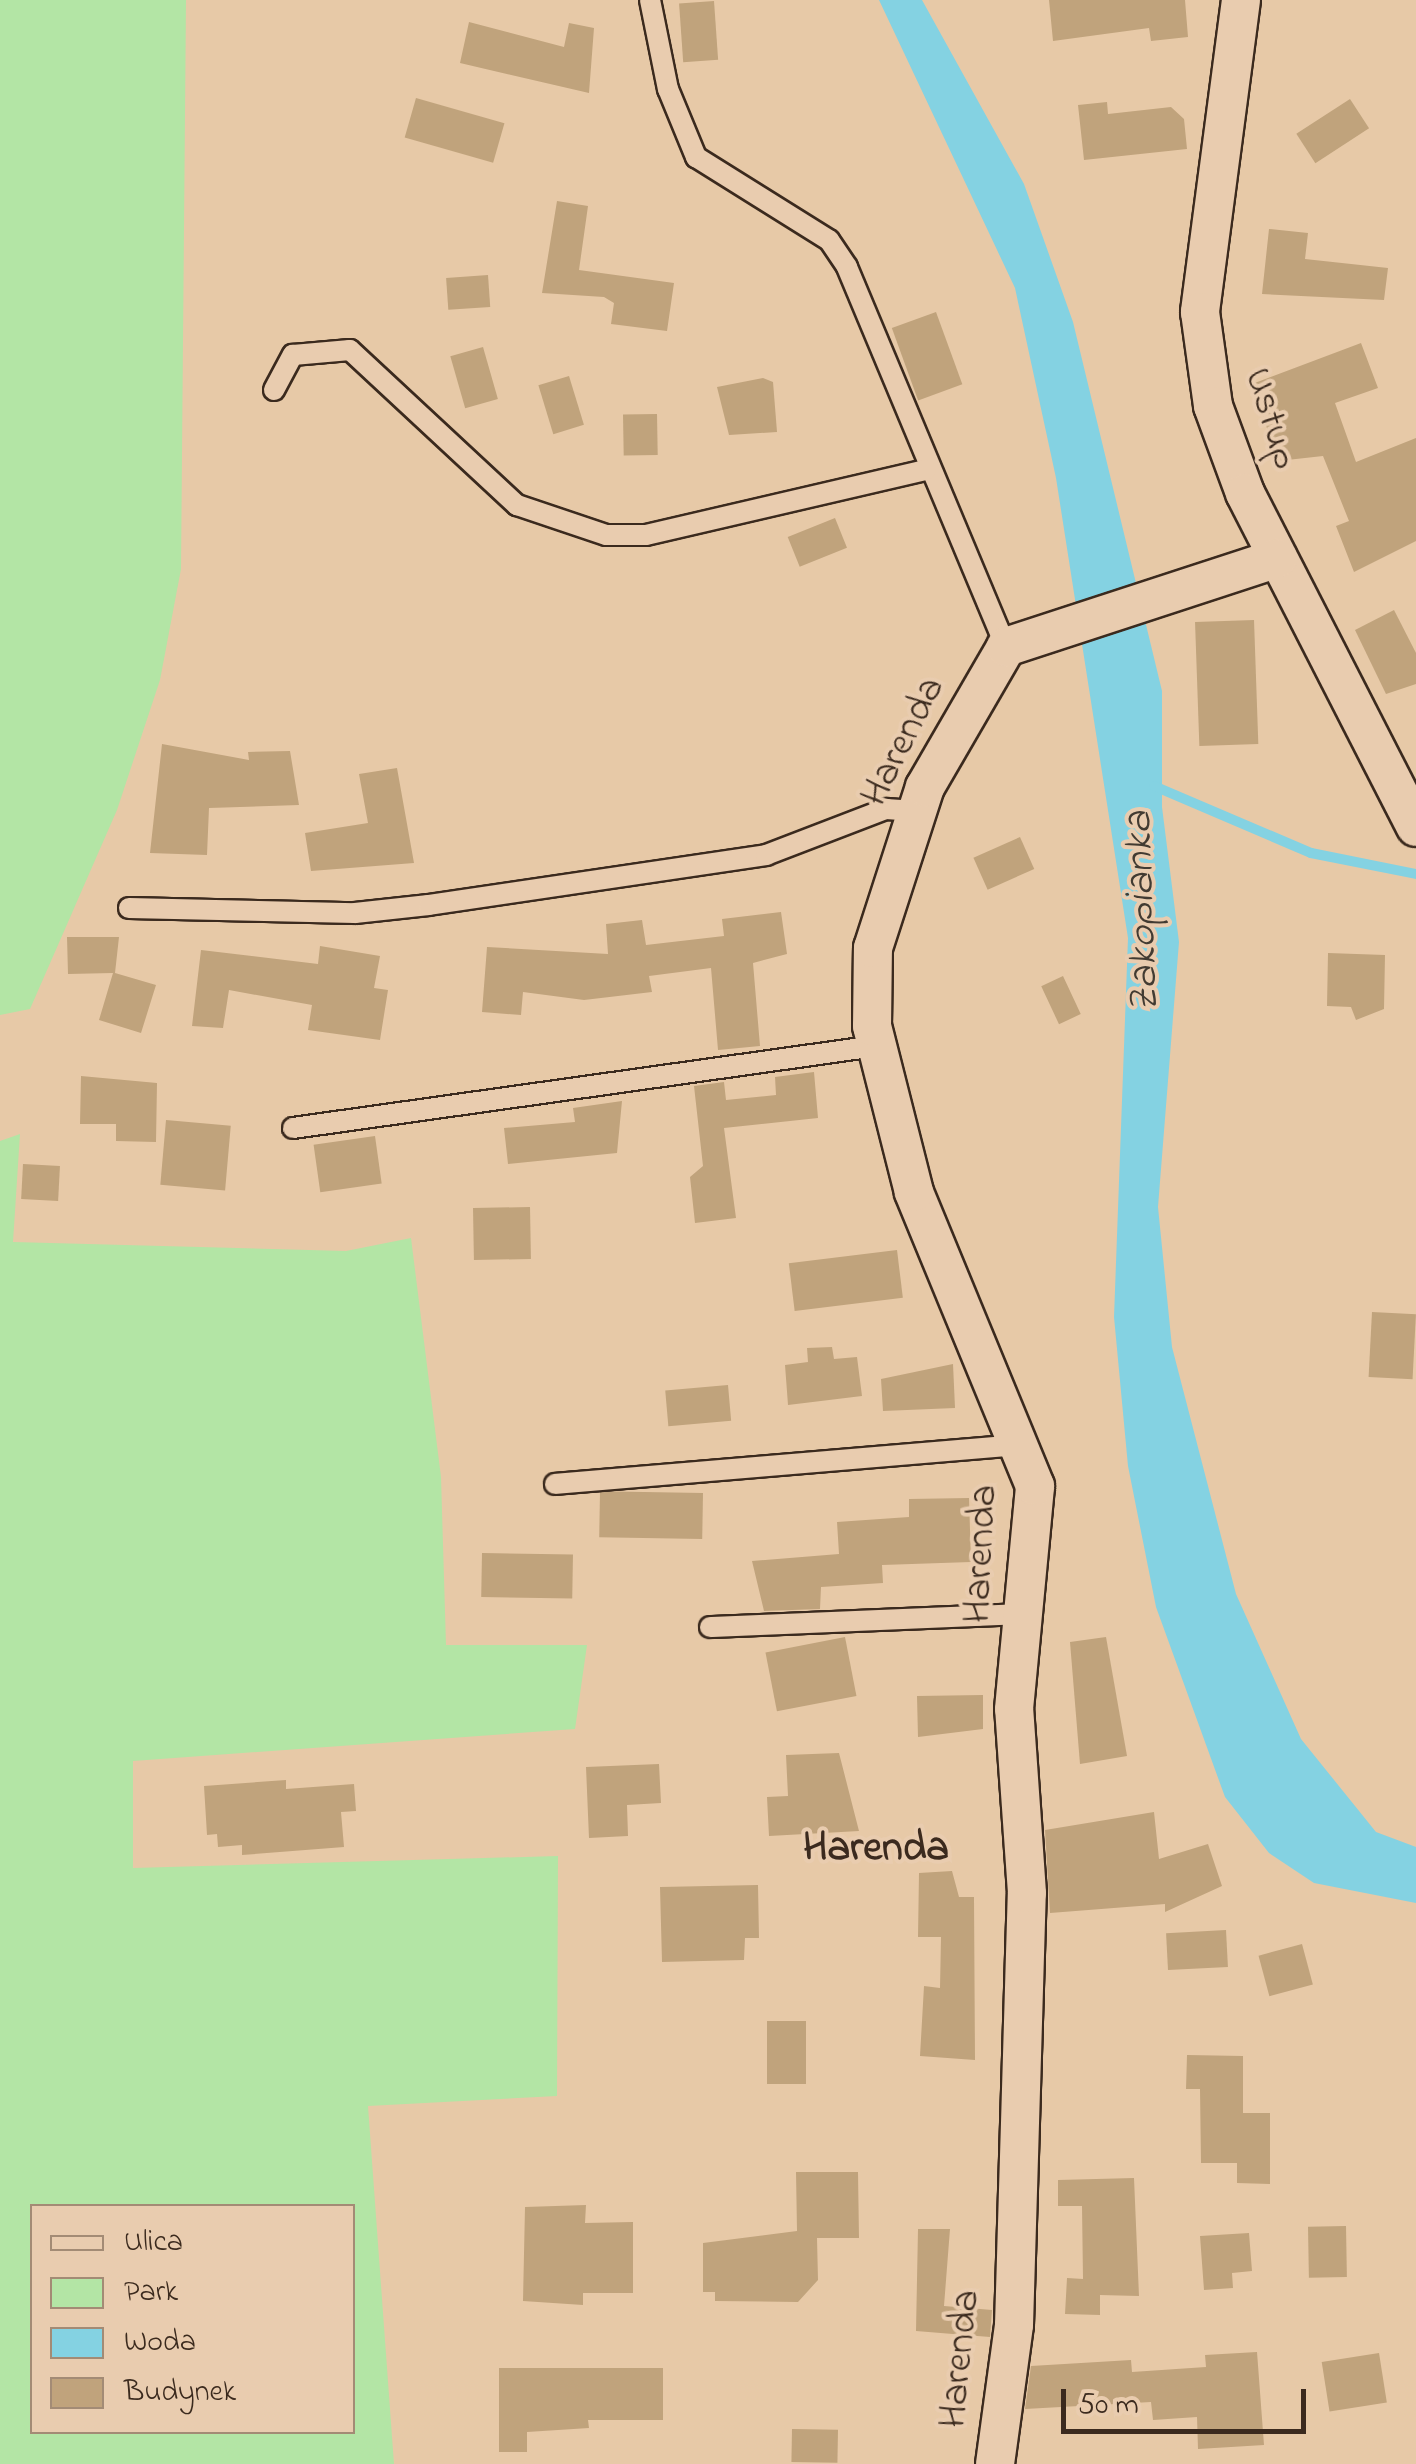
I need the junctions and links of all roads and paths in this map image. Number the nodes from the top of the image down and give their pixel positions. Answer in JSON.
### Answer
{"nodes":[{"id":1,"x":650,"y":0,"type":"edge"},
{"id":2,"x":1240,"y":0,"type":"edge"},
{"id":3,"x":274,"y":390,"type":"dead end"},
{"id":4,"x":926,"y":470,"type":"junction"},
{"id":5,"x":1278,"y":558,"type":"junction"},
{"id":6,"x":1020,"y":640,"type":"junction"},
{"id":7,"x":916,"y":811,"type":"junction"},
{"id":8,"x":1416,"y":827,"type":"edge"},
{"id":9,"x":129,"y":908,"type":"dead end"},
{"id":10,"x":876,"y":1046,"type":"junction"},
{"id":11,"x":292,"y":1128,"type":"dead end"},
{"id":12,"x":1024,"y":1445,"type":"junction"},
{"id":13,"x":555,"y":1484,"type":"dead end"},
{"id":14,"x":1026,"y":1614,"type":"junction"},
{"id":15,"x":710,"y":1628,"type":"dead end"},
{"id":16,"x":994,"y":2464,"type":"edge"}],
"edges":[{"from":1,"to":4,"type":"lane"},
{"from":2,"to":5,"type":"street","name":"Ustup"},
{"from":3,"to":4,"type":"lane"},
{"from":4,"to":6,"type":"lane"},
{"from":5,"to":6,"type":"street"},
{"from":5,"to":8,"type":"street","name":"Ustup"},
{"from":6,"to":7,"type":"street","name":"Harenda"},
{"from":7,"to":9,"type":"lane"},
{"from":7,"to":10,"type":"street","name":"Harenda"},
{"from":10,"to":11,"type":"lane"},
{"from":10,"to":12,"type":"street","name":"Harenda"},
{"from":12,"to":13,"type":"lane"},
{"from":12,"to":14,"type":"street","name":"Harenda"},
{"from":14,"to":15,"type":"lane"},
{"from":14,"to":16,"type":"street","name":"Harenda"}]}
